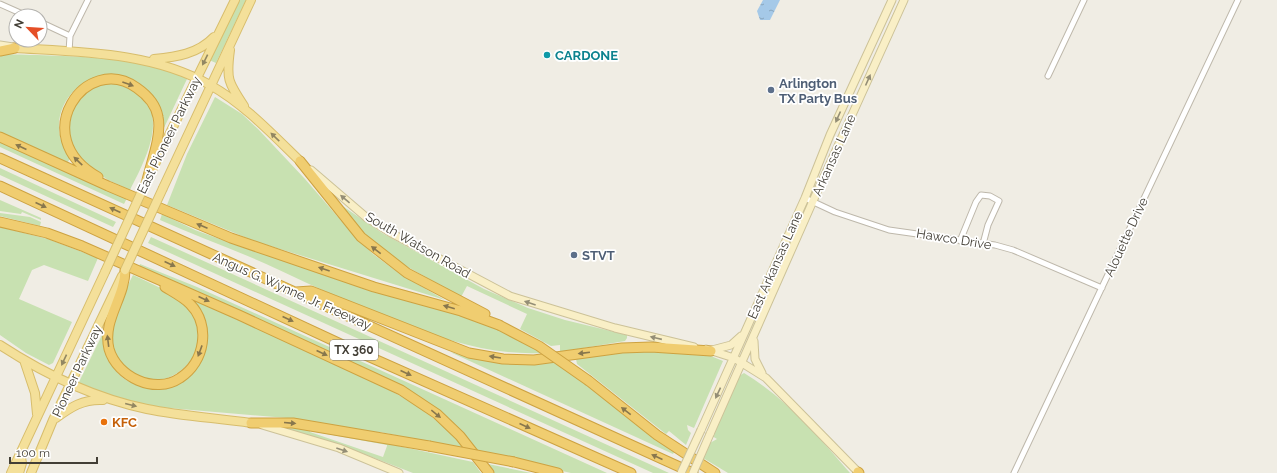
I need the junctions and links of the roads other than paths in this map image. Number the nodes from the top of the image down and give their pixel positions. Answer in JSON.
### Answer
{"nodes":[{"id":1,"x":88,"y":0,"type":"edge"},
{"id":2,"x":235,"y":0,"type":"edge"},
{"id":3,"x":251,"y":0,"type":"edge"},
{"id":4,"x":892,"y":0,"type":"edge"},
{"id":5,"x":904,"y":0,"type":"edge"},
{"id":6,"x":1084,"y":0,"type":"edge"},
{"id":7,"x":1238,"y":0,"type":"edge"},
{"id":8,"x":48,"y":26,"type":"edge"},
{"id":9,"x":219,"y":32,"type":"junction"},
{"id":10,"x":70,"y":36,"type":"junction"},
{"id":11,"x":231,"y":43,"type":"junction"},
{"id":12,"x":15,"y":48,"type":"joint"},
{"id":13,"x":0,"y":51,"type":"edge"},
{"id":14,"x":69,"y":52,"type":"junction"},
{"id":15,"x":148,"y":61,"type":"junction"},
{"id":16,"x":1048,"y":76,"type":"dead end"},
{"id":17,"x":197,"y":78,"type":"junction"},
{"id":18,"x":210,"y":85,"type":"junction"},
{"id":19,"x":249,"y":113,"type":"junction"},
{"id":20,"x":0,"y":137,"type":"edge"},
{"id":21,"x":0,"y":158,"type":"edge"},
{"id":22,"x":300,"y":161,"type":"junction"},
{"id":23,"x":148,"y":180,"type":"junction"},
{"id":24,"x":108,"y":186,"type":"junction"},
{"id":25,"x":2,"y":188,"type":"edge"},
{"id":26,"x":805,"y":198,"type":"junction"},
{"id":27,"x":813,"y":201,"type":"junction"},
{"id":28,"x":0,"y":222,"type":"edge"},
{"id":29,"x":960,"y":240,"type":"junction"},
{"id":30,"x":983,"y":244,"type":"junction"},
{"id":31,"x":125,"y":270,"type":"junction"},
{"id":32,"x":105,"y":272,"type":"joint"},
{"id":33,"x":155,"y":278,"type":"junction"},
{"id":34,"x":1102,"y":288,"type":"junction"},
{"id":35,"x":294,"y":292,"type":"junction"},
{"id":36,"x":499,"y":325,"type":"junction"},
{"id":37,"x":748,"y":325,"type":"junction"},
{"id":38,"x":754,"y":333,"type":"junction"},
{"id":39,"x":0,"y":345,"type":"edge"},
{"id":40,"x":711,"y":350,"type":"junction"},
{"id":41,"x":734,"y":358,"type":"junction"},
{"id":42,"x":24,"y":360,"type":"junction"},
{"id":43,"x":743,"y":363,"type":"junction"},
{"id":44,"x":55,"y":378,"type":"junction"},
{"id":45,"x":766,"y":378,"type":"junction"},
{"id":46,"x":70,"y":385,"type":"junction"},
{"id":47,"x":113,"y":400,"type":"junction"},
{"id":48,"x":37,"y":417,"type":"junction"},
{"id":49,"x":53,"y":420,"type":"junction"},
{"id":50,"x":251,"y":423,"type":"junction"},
{"id":51,"x":20,"y":453,"type":"junction"},
{"id":52,"x":11,"y":473,"type":"edge"},
{"id":53,"x":19,"y":473,"type":"edge"},
{"id":54,"x":31,"y":473,"type":"edge"},
{"id":55,"x":399,"y":473,"type":"edge"},
{"id":56,"x":489,"y":473,"type":"edge"},
{"id":57,"x":558,"y":473,"type":"edge"},
{"id":58,"x":631,"y":473,"type":"edge"},
{"id":59,"x":681,"y":473,"type":"edge"},
{"id":60,"x":693,"y":473,"type":"edge"},
{"id":61,"x":715,"y":473,"type":"edge"},
{"id":62,"x":858,"y":473,"type":"edge"},
{"id":63,"x":1014,"y":473,"type":"edge"}],
"edges":[{"from":1,"to":10,"type":"street"},
{"from":2,"to":9,"type":"main road","name":"East Pioneer Parkway"},
{"from":3,"to":11,"type":"main road","name":"East Pioneer Parkway"},
{"from":4,"to":26,"type":"main road","name":"East Arkansas Lane","one_way":true},
{"from":27,"to":5,"type":"main road","name":"Arkansas Lane","one_way":true},
{"from":6,"to":16,"type":"street"},
{"from":7,"to":34,"type":"street","name":"Alouette Drive"},
{"from":8,"to":10,"type":"street"},
{"from":9,"to":15,"type":"main road"},
{"from":9,"to":17,"type":"main road","name":"East Pioneer Parkway","one_way":true},
{"from":10,"to":14,"type":"street"},
{"from":11,"to":18,"type":"main road","name":"East Pioneer Parkway"},
{"from":11,"to":19,"type":"main road"},
{"from":12,"to":13,"type":"highway"},
{"from":12,"to":14,"type":"main road","name":"South Watson Road"},
{"from":14,"to":15,"type":"main road","name":"South Watson Road"},
{"from":15,"to":17,"type":"main road","name":"South Watson Road"},
{"from":17,"to":18,"type":"main road","name":"South Watson Road"},
{"from":17,"to":23,"type":"main road","name":"East Pioneer Parkway"},
{"from":18,"to":19,"type":"main road","name":"South Watson Road"},
{"from":18,"to":31,"type":"main road","name":"East Pioneer Parkway","bridge":true},
{"from":22,"to":19,"type":"main road","name":"South Watson Road","one_way":true},
{"from":24,"to":20,"type":"highway","one_way":true},
{"from":35,"to":21,"type":"highway","name":"Angus G. Wynne, Jr. Freeway","number":"TX 360","one_way":true},
{"from":36,"to":22,"type":"highway","one_way":true},
{"from":40,"to":22,"type":"main road","name":"South Watson Road","one_way":true},
{"from":24,"to":23,"type":"highway","one_way":true},
{"from":23,"to":32,"type":"main road","name":"East Pioneer Parkway","bridge":true},
{"from":36,"to":24,"type":"highway","one_way":true},
{"from":25,"to":58,"type":"highway","name":"Angus G. Wynne, Jr. Freeway","number":"TX 360","one_way":true},
{"from":26,"to":27,"type":"street","name":"Hawco Drive"},
{"from":26,"to":37,"type":"main road","name":"East Arkansas Lane"},
{"from":27,"to":29,"type":"street","name":"Hawco Drive"},
{"from":27,"to":38,"type":"main road","name":"Arkansas Lane"},
{"from":28,"to":33,"type":"highway"},
{"from":29,"to":30,"type":"street","name":"Hawco Drive"},
{"from":29,"to":30,"type":"street"},
{"from":30,"to":34,"type":"street","name":"Hawco Drive"},
{"from":33,"to":31,"type":"highway","one_way":true},
{"from":31,"to":46,"type":"main road","name":"Pioneer Parkway"},
{"from":32,"to":44,"type":"main road","name":"Pioneer Parkway","one_way":true},
{"from":33,"to":56,"type":"highway","one_way":true},
{"from":34,"to":63,"type":"street","name":"Alouette Drive"},
{"from":40,"to":35,"type":"highway","one_way":true},
{"from":60,"to":35,"type":"highway","name":"Angus G. Wynne, Jr. Freeway","number":"TX 360","one_way":true},
{"from":61,"to":36,"type":"highway","one_way":true,"bridge":true},
{"from":37,"to":40,"type":"main road"},
{"from":37,"to":41,"type":"main road","name":"East Arkansas Lane"},
{"from":38,"to":43,"type":"main road","name":"East Arkansas Lane"},
{"from":38,"to":45,"type":"main road"},
{"from":39,"to":42,"type":"main road"},
{"from":40,"to":41,"type":"main road","name":"South Watson Road"},
{"from":41,"to":43,"type":"main road","name":"South Watson Road"},
{"from":41,"to":59,"type":"main road","name":"East Arkansas Lane","one_way":true,"bridge":true},
{"from":42,"to":44,"type":"main road"},
{"from":42,"to":48,"type":"main road"},
{"from":43,"to":45,"type":"main road","name":"South Watson Road"},
{"from":43,"to":60,"type":"main road","name":"East Arkansas Lane","bridge":true},
{"from":44,"to":46,"type":"main road"},
{"from":44,"to":48,"type":"main road","name":"Pioneer Parkway"},
{"from":45,"to":62,"type":"main road"},
{"from":46,"to":47,"type":"main road"},
{"from":46,"to":49,"type":"main road","name":"Pioneer Parkway"},
{"from":47,"to":49,"type":"main road"},
{"from":47,"to":50,"type":"main road","one_way":true},
{"from":48,"to":51,"type":"main road","name":"Pioneer Parkway"},
{"from":49,"to":54,"type":"main road","name":"Pioneer Parkway"},
{"from":50,"to":55,"type":"main road","one_way":true},
{"from":50,"to":57,"type":"highway","one_way":true,"bridge":true},
{"from":51,"to":52,"type":"main road","name":"Pioneer Parkway"},
{"from":51,"to":53,"type":"main road"}]}
